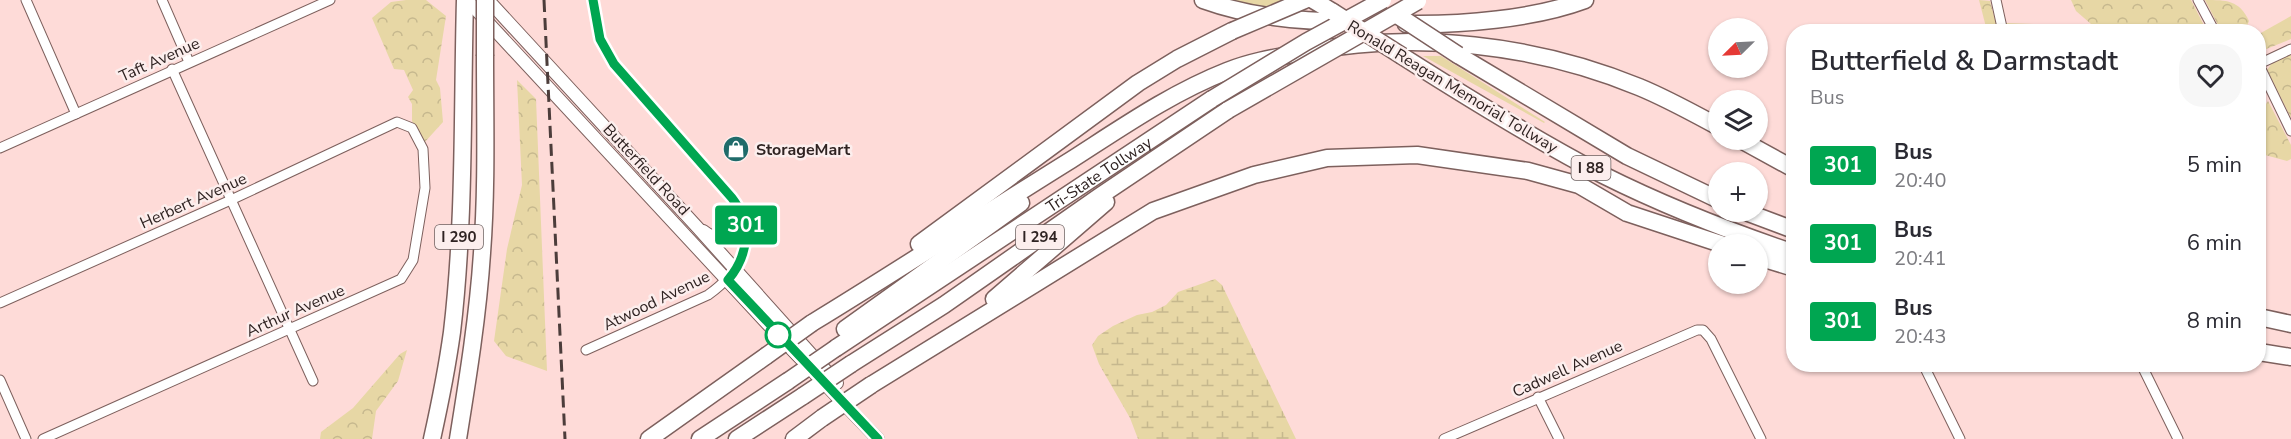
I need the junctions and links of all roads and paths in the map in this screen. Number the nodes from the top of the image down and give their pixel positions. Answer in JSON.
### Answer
{"nodes":[{"id":1,"x":26,"y":0,"type":"edge"},
{"id":2,"x":162,"y":0,"type":"edge"},
{"id":3,"x":330,"y":0,"type":"edge"},
{"id":4,"x":466,"y":0,"type":"edge"},
{"id":5,"x":487,"y":0,"type":"edge"},
{"id":6,"x":593,"y":0,"type":"edge"},
{"id":7,"x":1203,"y":0,"type":"edge"},
{"id":8,"x":1305,"y":0,"type":"edge"},
{"id":9,"x":1313,"y":0,"type":"edge"},
{"id":10,"x":1373,"y":0,"type":"edge"},
{"id":11,"x":1383,"y":0,"type":"edge"},
{"id":12,"x":1419,"y":0,"type":"edge"},
{"id":13,"x":1585,"y":0,"type":"edge"},
{"id":14,"x":1996,"y":0,"type":"edge"},
{"id":15,"x":2198,"y":0,"type":"edge"},
{"id":16,"x":2001,"y":24,"type":"edge"},
{"id":17,"x":2211,"y":24,"type":"edge"},
{"id":18,"x":2291,"y":49,"type":"edge"},
{"id":19,"x":2266,"y":61,"type":"edge"},
{"id":20,"x":189,"y":62,"type":"junction"},
{"id":21,"x":172,"y":69,"type":"junction"},
{"id":22,"x":2266,"y":79,"type":"edge"},
{"id":23,"x":76,"y":114,"type":"junction"},
{"id":24,"x":397,"y":122,"type":"joint"},
{"id":25,"x":1708,"y":122,"type":"edge"},
{"id":26,"x":1120,"y":129,"type":"junction"},
{"id":27,"x":2291,"y":131,"type":"edge"},
{"id":28,"x":0,"y":148,"type":"edge"},
{"id":29,"x":1759,"y":150,"type":"edge"},
{"id":30,"x":1150,"y":161,"type":"junction"},
{"id":31,"x":1786,"y":165,"type":"edge"},
{"id":32,"x":1708,"y":195,"type":"edge"},
{"id":33,"x":233,"y":199,"type":"junction"},
{"id":34,"x":744,"y":216,"type":"junction"},
{"id":35,"x":1768,"y":220,"type":"edge"},
{"id":36,"x":1786,"y":227,"type":"edge"},
{"id":37,"x":698,"y":228,"type":"junction"},
{"id":38,"x":1708,"y":240,"type":"edge"},
{"id":39,"x":1786,"y":250,"type":"edge"},
{"id":40,"x":1768,"y":260,"type":"edge"},
{"id":41,"x":1786,"y":266,"type":"edge"},
{"id":42,"x":732,"y":275,"type":"junction"},
{"id":43,"x":0,"y":303,"type":"edge"},
{"id":44,"x":2266,"y":319,"type":"edge"},
{"id":45,"x":812,"y":323,"type":"junction"},
{"id":46,"x":2266,"y":324,"type":"edge"},
{"id":47,"x":2291,"y":326,"type":"edge"},
{"id":48,"x":290,"y":329,"type":"junction"},
{"id":49,"x":955,"y":333,"type":"junction"},
{"id":50,"x":832,"y":344,"type":"junction"},
{"id":51,"x":586,"y":350,"type":"dead end"},
{"id":52,"x":2266,"y":353,"type":"edge"},
{"id":53,"x":2291,"y":357,"type":"edge"},
{"id":54,"x":1927,"y":372,"type":"edge"},
{"id":55,"x":2144,"y":372,"type":"edge"},
{"id":56,"x":0,"y":380,"type":"edge"},
{"id":57,"x":313,"y":381,"type":"dead end"},
{"id":58,"x":1539,"y":397,"type":"junction"},
{"id":59,"x":26,"y":439,"type":"edge"},
{"id":60,"x":43,"y":439,"type":"edge"},
{"id":61,"x":432,"y":439,"type":"edge"},
{"id":62,"x":458,"y":439,"type":"edge"},
{"id":63,"x":649,"y":439,"type":"edge"},
{"id":64,"x":700,"y":439,"type":"edge"},
{"id":65,"x":737,"y":439,"type":"edge"},
{"id":66,"x":794,"y":439,"type":"edge"},
{"id":67,"x":878,"y":439,"type":"edge"},
{"id":68,"x":884,"y":439,"type":"edge"},
{"id":69,"x":1444,"y":439,"type":"edge"},
{"id":70,"x":1559,"y":439,"type":"edge"},
{"id":71,"x":1761,"y":439,"type":"edge"},
{"id":72,"x":1960,"y":439,"type":"edge"},
{"id":73,"x":2178,"y":439,"type":"edge"}],
"edges":[{"from":1,"to":23,"type":"street"},
{"from":2,"to":20,"type":"street"},
{"from":3,"to":20,"type":"street","name":"Taft Avenue"},
{"from":4,"to":42,"type":"main road","name":"Butterfield Road"},
{"from":4,"to":61,"type":"highway","number":"I 290"},
{"from":5,"to":37,"type":"main road","name":"Butterfield Road"},
{"from":5,"to":62,"type":"highway","number":"I 290","bridge":true},
{"from":6,"to":34,"type":"street"},
{"from":7,"to":13,"type":"highway"},
{"from":8,"to":45,"type":"highway","bridge":true},
{"from":9,"to":39,"type":"highway","name":"Ronald Reagan Memorial Tollway","number":"I 88","bridge":true},
{"from":10,"to":32,"type":"highway","name":"Ronald Reagan Memorial Tollway","number":"I 88","bridge":true},
{"from":11,"to":50,"type":"highway","name":"Tri-State Tollway","number":"I 294","bridge":true},
{"from":12,"to":30,"type":"highway","name":"Tri-State Tollway","number":"I 294","bridge":true},
{"from":14,"to":16,"type":"street"},
{"from":15,"to":17,"type":"street"},
{"from":18,"to":19,"type":"street"},
{"from":20,"to":21,"type":"street","name":"Taft Avenue"},
{"from":21,"to":23,"type":"street","name":"Taft Avenue"},
{"from":21,"to":33,"type":"street"},
{"from":22,"to":27,"type":"street"},
{"from":23,"to":28,"type":"street","name":"Taft Avenue"},
{"from":24,"to":33,"type":"street","name":"Herbert Avenue"},
{"from":24,"to":48,"type":"street","name":"Arthur Avenue"},
{"from":25,"to":26,"type":"highway"},
{"from":26,"to":45,"type":"highway"},
{"from":26,"to":50,"type":"highway"},
{"from":29,"to":31,"type":"highway"},
{"from":30,"to":49,"type":"highway"},
{"from":30,"to":65,"type":"highway","name":"Tri-State Tollway","number":"I 294","bridge":true},
{"from":33,"to":43,"type":"street","name":"Herbert Avenue"},
{"from":33,"to":48,"type":"street"},
{"from":34,"to":37,"type":"main road"},
{"from":34,"to":42,"type":"street"},
{"from":35,"to":36,"type":"highway"},
{"from":37,"to":42,"type":"main road","name":"Butterfield Road"},
{"from":38,"to":49,"type":"highway"},
{"from":40,"to":41,"type":"highway"},
{"from":42,"to":51,"type":"street","name":"Atwood Avenue"},
{"from":42,"to":67,"type":"main road","name":"Butterfield Road"},
{"from":42,"to":68,"type":"main road","name":"Butterfield Road"},
{"from":44,"to":47,"type":"highway"},
{"from":45,"to":63,"type":"highway","bridge":true},
{"from":46,"to":47,"type":"highway"},
{"from":48,"to":57,"type":"street"},
{"from":48,"to":60,"type":"street","name":"Arthur Avenue"},
{"from":49,"to":66,"type":"highway","bridge":true},
{"from":50,"to":64,"type":"highway","name":"Tri-State Tollway","number":"I 294","bridge":true},
{"from":52,"to":53,"type":"highway"},
{"from":54,"to":72,"type":"street"},
{"from":55,"to":73,"type":"street"},
{"from":56,"to":59,"type":"street"},
{"from":58,"to":69,"type":"street","name":"Cadwell Avenue"},
{"from":58,"to":70,"type":"street"},
{"from":58,"to":71,"type":"street","name":"Cadwell Avenue"}]}
